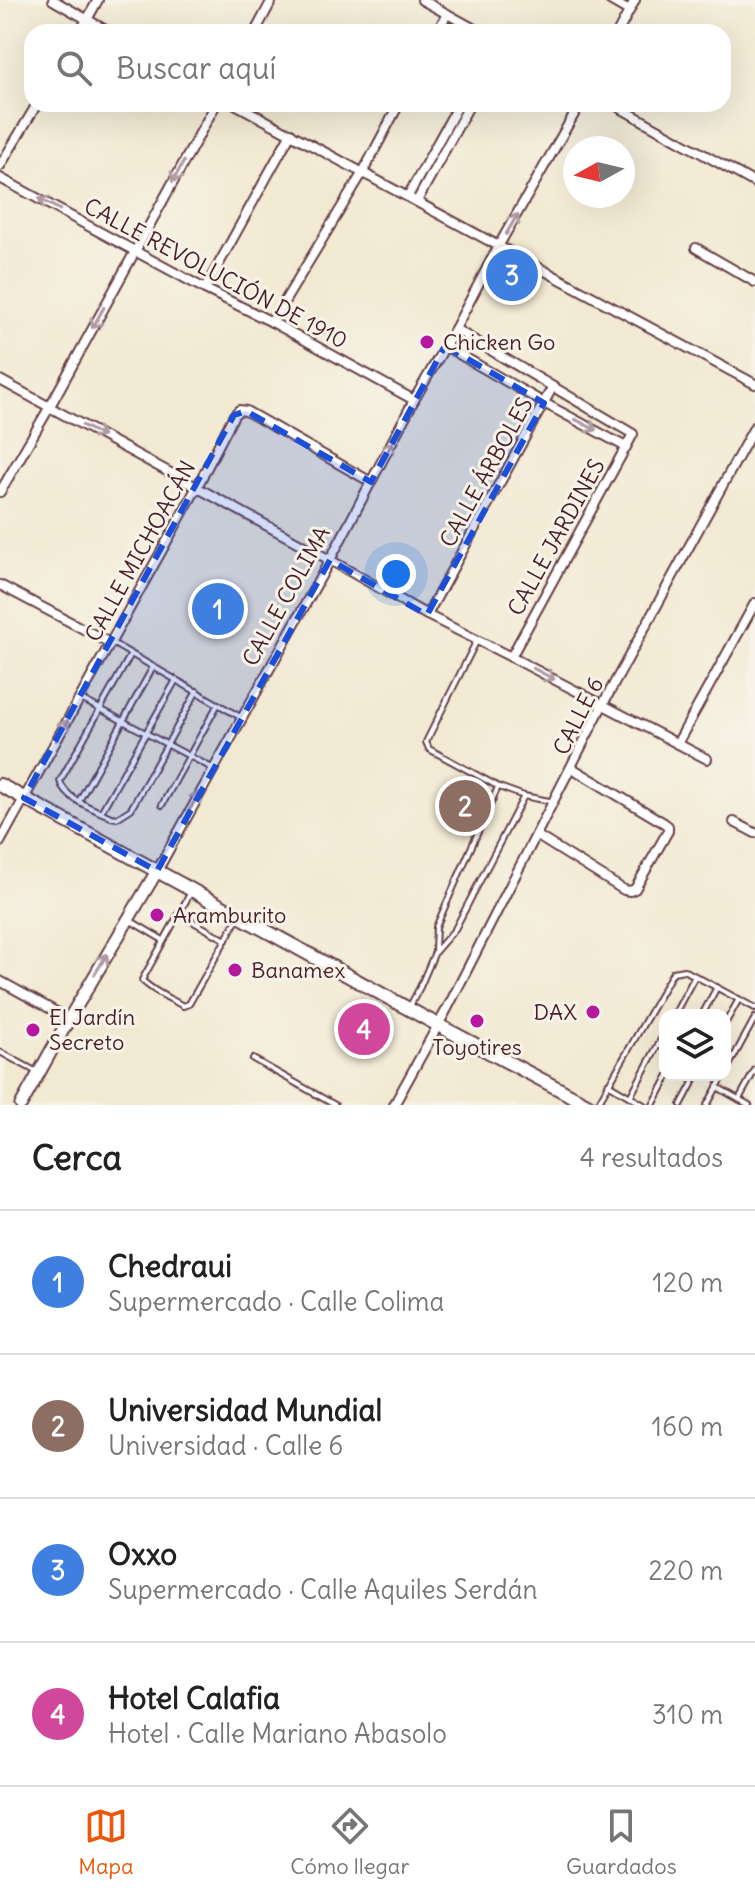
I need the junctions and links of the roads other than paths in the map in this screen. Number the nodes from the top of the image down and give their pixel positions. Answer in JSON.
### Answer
{"nodes":[{"id":1,"x":53,"y":0,"type":"edge"},
{"id":2,"x":98,"y":0,"type":"edge"},
{"id":3,"x":272,"y":0,"type":"edge"},
{"id":4,"x":422,"y":0,"type":"edge"},
{"id":5,"x":610,"y":0,"type":"edge"},
{"id":6,"x":635,"y":0,"type":"edge"},
{"id":7,"x":629,"y":11,"type":"junction"},
{"id":8,"x":447,"y":14,"type":"junction"},
{"id":9,"x":88,"y":19,"type":"junction"},
{"id":10,"x":85,"y":24,"type":"edge"},
{"id":11,"x":96,"y":24,"type":"edge"},
{"id":12,"x":259,"y":24,"type":"edge"},
{"id":13,"x":441,"y":24,"type":"edge"},
{"id":14,"x":465,"y":24,"type":"edge"},
{"id":15,"x":622,"y":24,"type":"edge"},
{"id":16,"x":32,"y":112,"type":"edge"},
{"id":17,"x":212,"y":112,"type":"edge"},
{"id":18,"x":250,"y":112,"type":"edge"},
{"id":19,"x":395,"y":112,"type":"edge"},
{"id":20,"x":456,"y":112,"type":"edge"},
{"id":21,"x":464,"y":112,"type":"edge"},
{"id":22,"x":575,"y":112,"type":"edge"},
{"id":23,"x":627,"y":112,"type":"edge"},
{"id":24,"x":291,"y":133,"type":"junction"},
{"id":25,"x":447,"y":136,"type":"junction"},
{"id":26,"x":0,"y":166,"type":"edge"},
{"id":27,"x":363,"y":172,"type":"junction"},
{"id":28,"x":0,"y":178,"type":"edge"},
{"id":29,"x":755,"y":183,"type":"edge"},
{"id":30,"x":408,"y":196,"type":"junction"},
{"id":31,"x":417,"y":201,"type":"junction"},
{"id":32,"x":499,"y":245,"type":"junction"},
{"id":33,"x":696,"y":248,"type":"dead end"},
{"id":34,"x":135,"y":250,"type":"junction"},
{"id":35,"x":755,"y":282,"type":"edge"},
{"id":36,"x":205,"y":289,"type":"junction"},
{"id":37,"x":272,"y":322,"type":"junction"},
{"id":38,"x":455,"y":329,"type":"junction"},
{"id":39,"x":445,"y":346,"type":"junction"},
{"id":40,"x":0,"y":380,"type":"edge"},
{"id":41,"x":755,"y":384,"type":"edge"},
{"id":42,"x":552,"y":388,"type":"junction"},
{"id":43,"x":414,"y":400,"type":"junction"},
{"id":44,"x":544,"y":403,"type":"junction"},
{"id":45,"x":49,"y":408,"type":"junction"},
{"id":46,"x":755,"y":426,"type":"edge"},
{"id":47,"x":626,"y":447,"type":"junction"},
{"id":48,"x":371,"y":482,"type":"junction"},
{"id":49,"x":197,"y":487,"type":"junction"},
{"id":50,"x":0,"y":492,"type":"edge"},
{"id":51,"x":330,"y":560,"type":"junction"},
{"id":52,"x":0,"y":585,"type":"edge"},
{"id":53,"x":755,"y":603,"type":"edge"},
{"id":54,"x":427,"y":615,"type":"junction"},
{"id":55,"x":477,"y":640,"type":"junction"},
{"id":56,"x":110,"y":643,"type":"junction"},
{"id":57,"x":131,"y":654,"type":"junction"},
{"id":58,"x":511,"y":657,"type":"junction"},
{"id":59,"x":153,"y":667,"type":"junction"},
{"id":60,"x":176,"y":680,"type":"junction"},
{"id":61,"x":197,"y":691,"type":"junction"},
{"id":62,"x":79,"y":698,"type":"junction"},
{"id":63,"x":218,"y":704,"type":"junction"},
{"id":64,"x":603,"y":704,"type":"junction"},
{"id":65,"x":100,"y":708,"type":"junction"},
{"id":66,"x":242,"y":718,"type":"junction"},
{"id":67,"x":122,"y":721,"type":"junction"},
{"id":68,"x":144,"y":733,"type":"junction"},
{"id":69,"x":168,"y":744,"type":"junction"},
{"id":70,"x":677,"y":744,"type":"junction"},
{"id":71,"x":190,"y":756,"type":"junction"},
{"id":72,"x":707,"y":759,"type":"dead end"},
{"id":73,"x":572,"y":768,"type":"junction"},
{"id":74,"x":213,"y":769,"type":"junction"},
{"id":75,"x":0,"y":785,"type":"edge"},
{"id":76,"x":499,"y":787,"type":"junction"},
{"id":77,"x":524,"y":796,"type":"junction"},
{"id":78,"x":24,"y":798,"type":"junction"},
{"id":79,"x":79,"y":801,"type":"junction"},
{"id":80,"x":554,"y":802,"type":"junction"},
{"id":81,"x":162,"y":805,"type":"dead end"},
{"id":82,"x":101,"y":812,"type":"junction"},
{"id":83,"x":734,"y":822,"type":"dead end"},
{"id":84,"x":755,"y":833,"type":"edge"},
{"id":85,"x":536,"y":835,"type":"junction"},
{"id":86,"x":0,"y":842,"type":"edge"},
{"id":87,"x":157,"y":871,"type":"junction"},
{"id":88,"x":192,"y":890,"type":"junction"},
{"id":89,"x":178,"y":914,"type":"junction"},
{"id":90,"x":240,"y":916,"type":"junction"},
{"id":91,"x":128,"y":919,"type":"junction"},
{"id":92,"x":163,"y":940,"type":"junction"},
{"id":93,"x":226,"y":940,"type":"junction"},
{"id":94,"x":435,"y":952,"type":"junction"},
{"id":95,"x":695,"y":976,"type":"junction"},
{"id":96,"x":0,"y":981,"type":"edge"},
{"id":97,"x":717,"y":987,"type":"junction"},
{"id":98,"x":739,"y":999,"type":"junction"},
{"id":99,"x":409,"y":1008,"type":"junction"},
{"id":100,"x":755,"y":1008,"type":"edge"},
{"id":101,"x":677,"y":1009,"type":"edge"},
{"id":102,"x":705,"y":1009,"type":"edge"},
{"id":103,"x":731,"y":1013,"type":"edge"},
{"id":104,"x":755,"y":1018,"type":"edge"},
{"id":105,"x":69,"y":1019,"type":"junction"},
{"id":106,"x":438,"y":1025,"type":"junction"},
{"id":107,"x":659,"y":1043,"type":"edge"},
{"id":108,"x":0,"y":1052,"type":"edge"},
{"id":109,"x":253,"y":1059,"type":"dead end"},
{"id":110,"x":731,"y":1061,"type":"edge"},
{"id":111,"x":755,"y":1070,"type":"edge"},
{"id":112,"x":39,"y":1073,"type":"junction"},
{"id":113,"x":666,"y":1081,"type":"edge"},
{"id":114,"x":694,"y":1081,"type":"edge"},
{"id":115,"x":720,"y":1081,"type":"edge"},
{"id":116,"x":608,"y":1084,"type":"junction"},
{"id":117,"x":717,"y":1087,"type":"junction"},
{"id":118,"x":630,"y":1097,"type":"junction"},
{"id":119,"x":739,"y":1099,"type":"junction"},
{"id":120,"x":21,"y":1105,"type":"edge"},
{"id":121,"x":335,"y":1105,"type":"edge"},
{"id":122,"x":394,"y":1105,"type":"edge"},
{"id":123,"x":589,"y":1105,"type":"edge"},
{"id":124,"x":597,"y":1105,"type":"edge"},
{"id":125,"x":644,"y":1105,"type":"edge"},
{"id":126,"x":653,"y":1105,"type":"edge"},
{"id":127,"x":681,"y":1105,"type":"edge"},
{"id":128,"x":707,"y":1105,"type":"edge"},
{"id":129,"x":749,"y":1105,"type":"edge"}],
"edges":[{"from":1,"to":9,"type":"street"},
{"from":2,"to":9,"type":"street"},
{"from":3,"to":12,"type":"street"},
{"from":4,"to":8,"type":"street"},
{"from":5,"to":7,"type":"street"},
{"from":6,"to":7,"type":"street"},
{"from":7,"to":15,"type":"street"},
{"from":8,"to":13,"type":"street"},
{"from":8,"to":14,"type":"street"},
{"from":9,"to":10,"type":"street"},
{"from":9,"to":11,"type":"street"},
{"from":16,"to":26,"type":"street"},
{"from":17,"to":34,"type":"street","one_way":true},
{"from":18,"to":24,"type":"street"},
{"from":19,"to":27,"type":"street"},
{"from":20,"to":25,"type":"street"},
{"from":21,"to":25,"type":"street"},
{"from":32,"to":22,"type":"street","name":"CALLE COLIMA","one_way":true},
{"from":23,"to":29,"type":"street"},
{"from":24,"to":27,"type":"street"},
{"from":24,"to":36,"type":"street"},
{"from":25,"to":30,"type":"street"},
{"from":25,"to":31,"type":"street"},
{"from":27,"to":30,"type":"street"},
{"from":27,"to":37,"type":"street"},
{"from":34,"to":28,"type":"street","name":"CALLE REVOLUCIÓN DE 1910","one_way":true},
{"from":30,"to":31,"type":"street"},
{"from":31,"to":32,"type":"street"},
{"from":32,"to":38,"type":"street","name":"CALLE COLIMA"},
{"from":32,"to":41,"type":"street"},
{"from":33,"to":35,"type":"street"},
{"from":34,"to":36,"type":"street","name":"CALLE REVOLUCIÓN DE 1910"},
{"from":34,"to":45,"type":"street","one_way":true},
{"from":36,"to":37,"type":"street","name":"CALLE REVOLUCIÓN DE 1910"},
{"from":37,"to":43,"type":"street","name":"CALLE REVOLUCIÓN DE 1910"},
{"from":38,"to":39,"type":"street","name":"CALLE COLIMA"},
{"from":38,"to":42,"type":"street"},
{"from":39,"to":43,"type":"street","name":"CALLE COLIMA"},
{"from":39,"to":44,"type":"street"},
{"from":40,"to":45,"type":"street"},
{"from":42,"to":44,"type":"street","name":"CALLE ÁRBOLES"},
{"from":42,"to":47,"type":"street","name":"CALLE JARDINES"},
{"from":48,"to":43,"type":"street","name":"CALLE COLIMA","one_way":true},
{"from":44,"to":47,"type":"street","one_way":true},
{"from":44,"to":54,"type":"street","name":"CALLE ÁRBOLES"},
{"from":45,"to":49,"type":"street","one_way":true},
{"from":45,"to":50,"type":"street"},
{"from":46,"to":64,"type":"street","name":"CALLE 6"},
{"from":47,"to":58,"type":"street","name":"CALLE JARDINES"},
{"from":48,"to":49,"type":"street","name":"CALLE MICHOACÁN"},
{"from":48,"to":51,"type":"street","name":"CALLE COLIMA"},
{"from":49,"to":51,"type":"street"},
{"from":49,"to":56,"type":"street","name":"CALLE MICHOACÁN"},
{"from":51,"to":54,"type":"street"},
{"from":51,"to":66,"type":"street","name":"CALLE COLIMA"},
{"from":52,"to":56,"type":"street"},
{"from":53,"to":70,"type":"street"},
{"from":54,"to":55,"type":"street"},
{"from":55,"to":58,"type":"street"},
{"from":55,"to":76,"type":"lane"},
{"from":56,"to":57,"type":"lane"},
{"from":56,"to":62,"type":"street","name":"CALLE MICHOACÁN"},
{"from":57,"to":59,"type":"lane"},
{"from":57,"to":65,"type":"lane"},
{"from":58,"to":64,"type":"street","one_way":true},
{"from":59,"to":60,"type":"lane"},
{"from":59,"to":67,"type":"lane"},
{"from":60,"to":61,"type":"lane"},
{"from":60,"to":68,"type":"lane"},
{"from":61,"to":63,"type":"lane"},
{"from":61,"to":69,"type":"lane"},
{"from":62,"to":65,"type":"lane"},
{"from":78,"to":62,"type":"street","name":"CALLE MICHOACÁN","one_way":true},
{"from":63,"to":66,"type":"lane"},
{"from":63,"to":71,"type":"lane"},
{"from":64,"to":70,"type":"street"},
{"from":64,"to":73,"type":"street","name":"CALLE 6"},
{"from":65,"to":67,"type":"lane"},
{"from":65,"to":79,"type":"lane"},
{"from":66,"to":74,"type":"street","name":"CALLE COLIMA"},
{"from":67,"to":68,"type":"lane"},
{"from":67,"to":79,"type":"lane"},
{"from":68,"to":69,"type":"lane"},
{"from":68,"to":82,"type":"lane"},
{"from":69,"to":71,"type":"lane"},
{"from":69,"to":82,"type":"lane"},
{"from":70,"to":72,"type":"street"},
{"from":71,"to":74,"type":"lane"},
{"from":71,"to":81,"type":"lane"},
{"from":73,"to":80,"type":"street","name":"CALLE 6"},
{"from":73,"to":85,"type":"street"},
{"from":87,"to":74,"type":"street","name":"CALLE COLIMA","one_way":true},
{"from":75,"to":78,"type":"main road"},
{"from":76,"to":77,"type":"lane"},
{"from":76,"to":94,"type":"lane"},
{"from":77,"to":80,"type":"lane"},
{"from":77,"to":94,"type":"lane"},
{"from":78,"to":86,"type":"street","name":"CALLE MICHOACÁN"},
{"from":78,"to":87,"type":"main road"},
{"from":79,"to":82,"type":"lane"},
{"from":80,"to":85,"type":"street","name":"CALLE 6"},
{"from":83,"to":84,"type":"street"},
{"from":85,"to":106,"type":"street","name":"CALLE 6"},
{"from":87,"to":88,"type":"main road"},
{"from":87,"to":91,"type":"street","name":"CALLE COLIMA"},
{"from":88,"to":89,"type":"lane"},
{"from":88,"to":90,"type":"main road"},
{"from":89,"to":92,"type":"lane"},
{"from":89,"to":93,"type":"lane"},
{"from":90,"to":93,"type":"lane"},
{"from":90,"to":99,"type":"main road"},
{"from":91,"to":92,"type":"lane"},
{"from":105,"to":91,"type":"street","name":"CALLE COLIMA","one_way":true},
{"from":92,"to":93,"type":"lane"},
{"from":94,"to":99,"type":"lane"},
{"from":95,"to":97,"type":"lane"},
{"from":95,"to":101,"type":"lane"},
{"from":95,"to":116,"type":"lane"},
{"from":96,"to":105,"type":"street"},
{"from":97,"to":98,"type":"lane"},
{"from":97,"to":102,"type":"lane"},
{"from":98,"to":100,"type":"lane"},
{"from":98,"to":103,"type":"lane"},
{"from":99,"to":106,"type":"main road"},
{"from":104,"to":110,"type":"lane"},
{"from":105,"to":112,"type":"street","name":"CALLE COLIMA"},
{"from":106,"to":122,"type":"street","name":"CALLE 6"},
{"from":106,"to":123,"type":"main road"},
{"from":107,"to":118,"type":"lane"},
{"from":108,"to":112,"type":"lane"},
{"from":109,"to":121,"type":"lane"},
{"from":111,"to":119,"type":"lane"},
{"from":112,"to":120,"type":"street","name":"CALLE COLIMA"},
{"from":113,"to":126,"type":"lane"},
{"from":114,"to":127,"type":"lane"},
{"from":115,"to":117,"type":"lane"},
{"from":116,"to":118,"type":"lane"},
{"from":116,"to":124,"type":"lane"},
{"from":117,"to":119,"type":"lane"},
{"from":117,"to":128,"type":"lane"},
{"from":118,"to":125,"type":"lane"},
{"from":119,"to":129,"type":"lane"}]}
